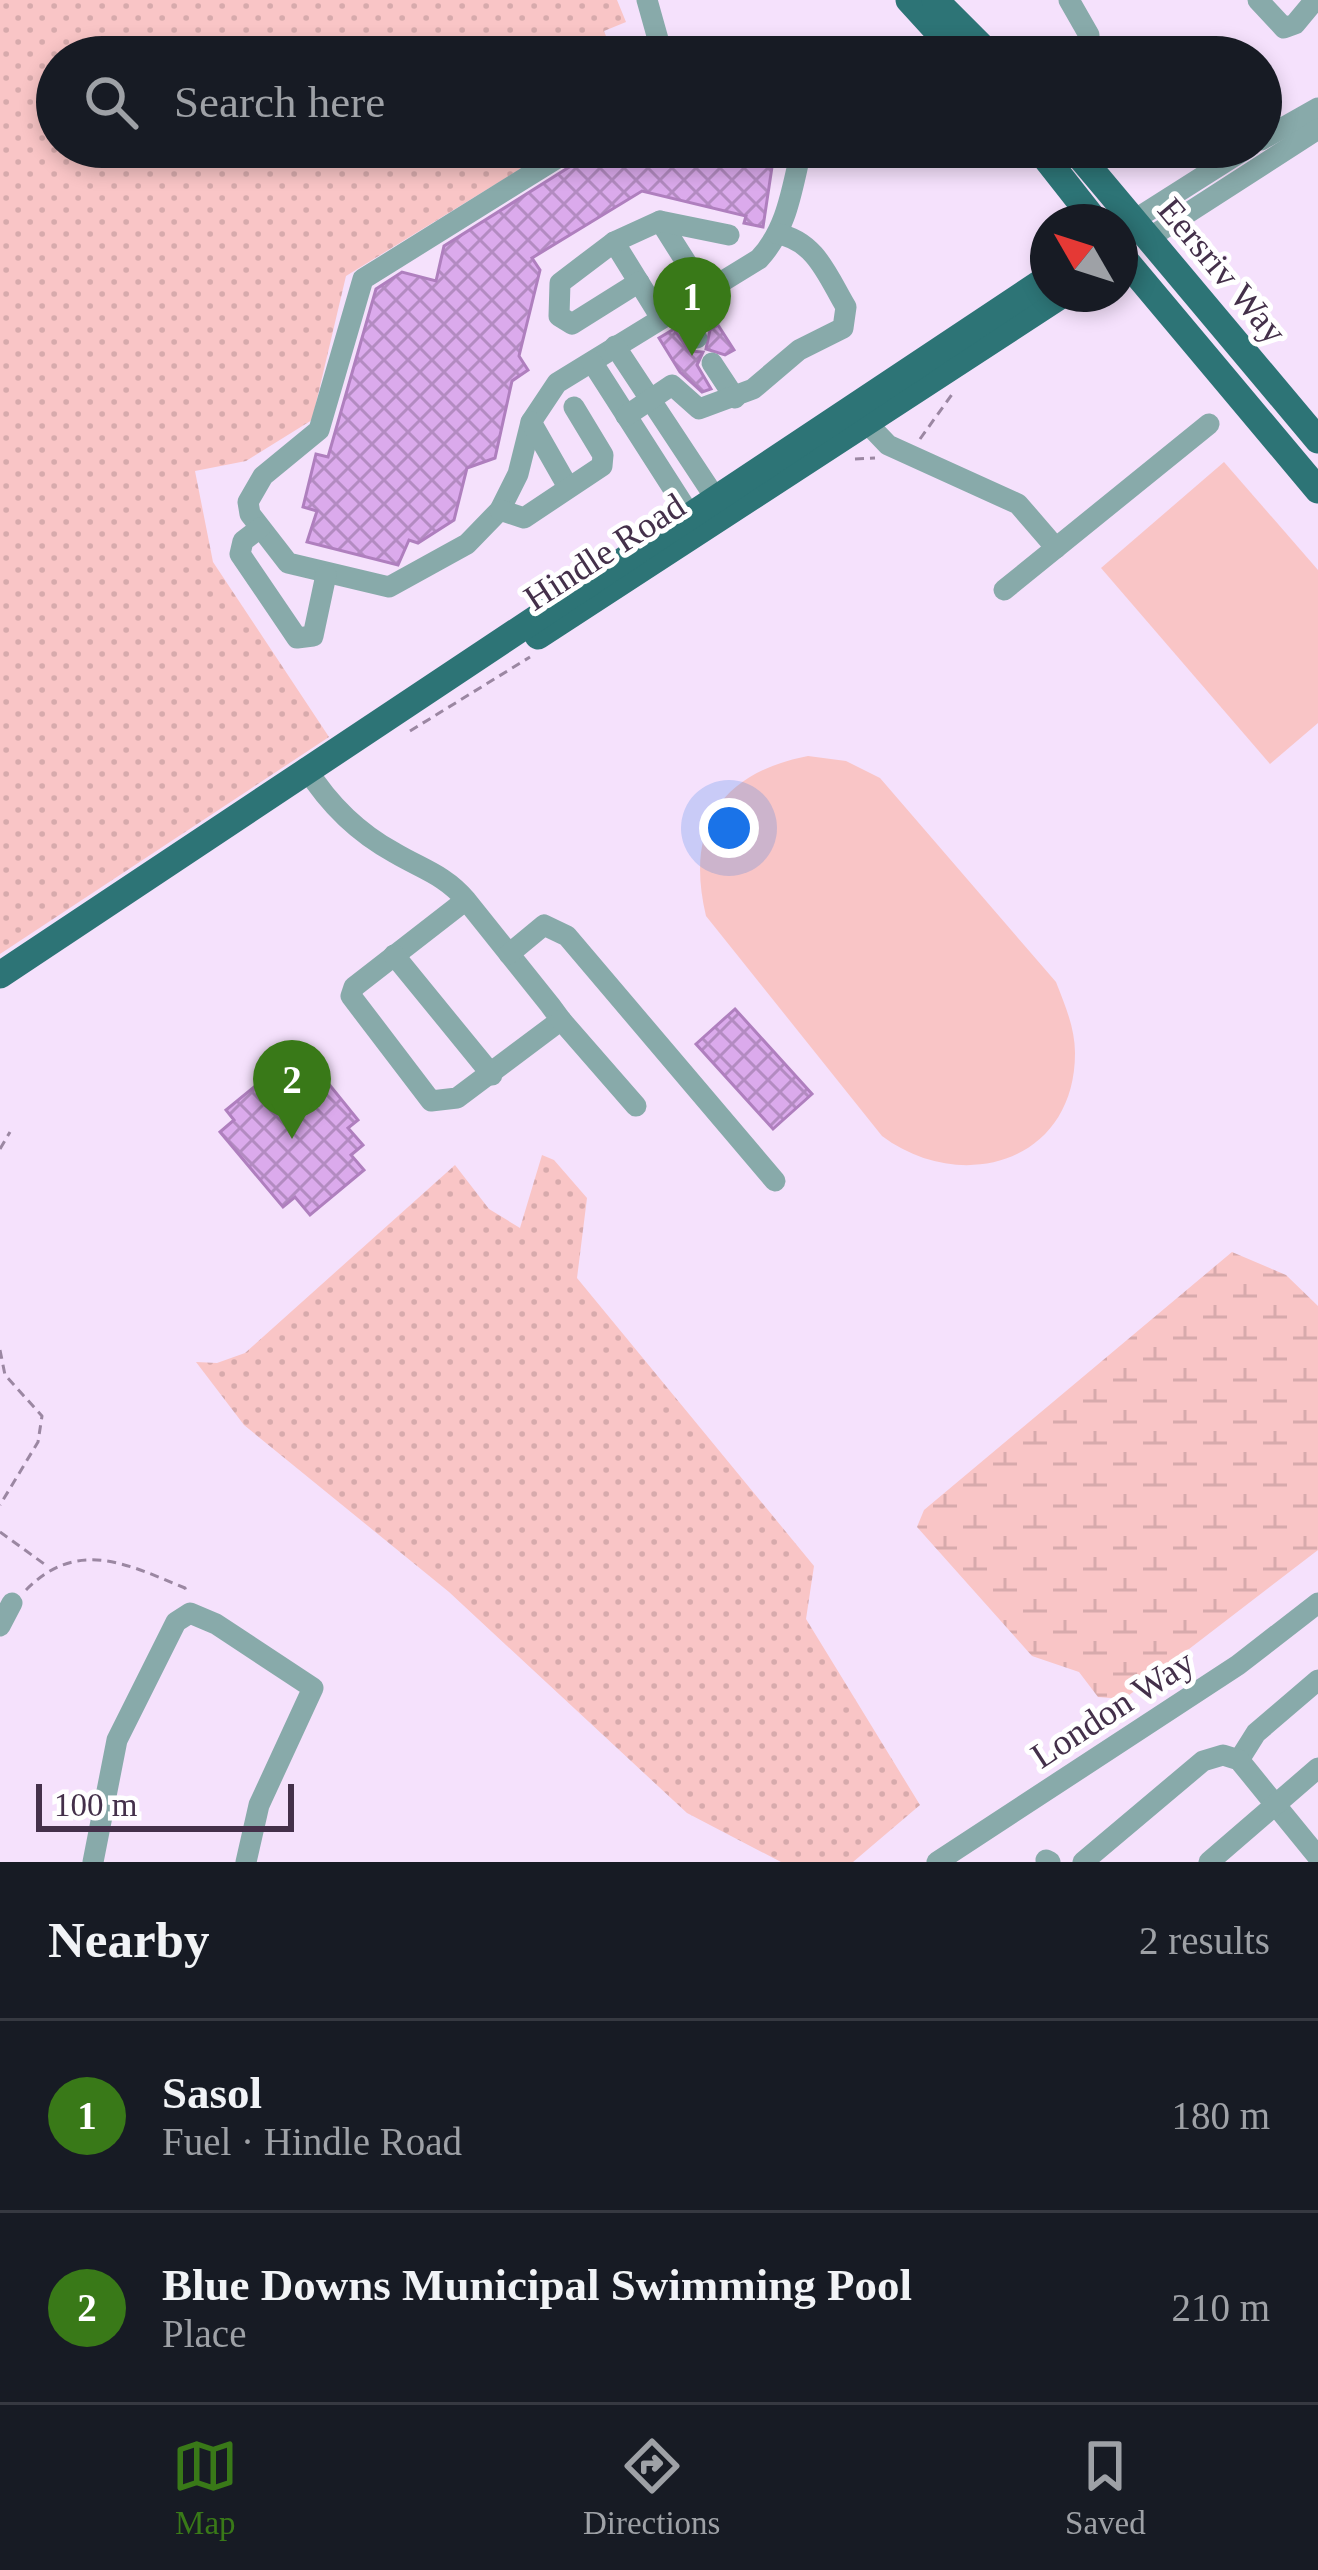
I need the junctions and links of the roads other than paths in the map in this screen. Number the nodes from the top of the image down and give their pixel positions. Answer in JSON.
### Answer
{"nodes":[{"id":1,"x":647,"y":0,"type":"edge"},
{"id":2,"x":909,"y":0,"type":"edge"},
{"id":3,"x":935,"y":0,"type":"edge"},
{"id":4,"x":1069,"y":0,"type":"edge"},
{"id":5,"x":1258,"y":0,"type":"edge"},
{"id":6,"x":1315,"y":0,"type":"edge"},
{"id":7,"x":1089,"y":35,"type":"dead end"},
{"id":8,"x":657,"y":36,"type":"edge"},
{"id":9,"x":942,"y":36,"type":"edge"},
{"id":10,"x":971,"y":36,"type":"edge"},
{"id":11,"x":1318,"y":108,"type":"edge"},
{"id":12,"x":1282,"y":128,"type":"edge"},
{"id":13,"x":1318,"y":129,"type":"edge"},
{"id":14,"x":1282,"y":149,"type":"edge"},
{"id":15,"x":541,"y":168,"type":"edge"},
{"id":16,"x":796,"y":168,"type":"edge"},
{"id":17,"x":1053,"y":168,"type":"edge"},
{"id":18,"x":1088,"y":168,"type":"edge"},
{"id":19,"x":1220,"y":168,"type":"edge"},
{"id":20,"x":1246,"y":168,"type":"edge"},
{"id":21,"x":1082,"y":204,"type":"edge"},
{"id":22,"x":1115,"y":204,"type":"edge"},
{"id":23,"x":660,"y":221,"type":"junction"},
{"id":24,"x":1138,"y":226,"type":"edge"},
{"id":25,"x":1138,"y":227,"type":"edge"},
{"id":26,"x":778,"y":234,"type":"junction"},
{"id":27,"x":1138,"y":234,"type":"edge"},
{"id":28,"x":729,"y":235,"type":"dead end"},
{"id":29,"x":614,"y":242,"type":"junction"},
{"id":30,"x":1138,"y":277,"type":"edge"},
{"id":31,"x":639,"y":282,"type":"junction"},
{"id":32,"x":1030,"y":291,"type":"edge"},
{"id":33,"x":705,"y":292,"type":"junction"},
{"id":34,"x":1037,"y":312,"type":"edge"},
{"id":35,"x":669,"y":313,"type":"junction"},
{"id":36,"x":697,"y":338,"type":"dead end"},
{"id":37,"x":615,"y":346,"type":"junction"},
{"id":38,"x":592,"y":362,"type":"junction"},
{"id":39,"x":712,"y":363,"type":"dead end"},
{"id":40,"x":649,"y":398,"type":"junction"},
{"id":41,"x":735,"y":398,"type":"junction"},
{"id":42,"x":574,"y":407,"type":"dead end"},
{"id":43,"x":626,"y":416,"type":"junction"},
{"id":44,"x":531,"y":422,"type":"junction"},
{"id":45,"x":867,"y":423,"type":"junction"},
{"id":46,"x":1208,"y":424,"type":"dead end"},
{"id":47,"x":1318,"y":440,"type":"edge"},
{"id":48,"x":568,"y":488,"type":"junction"},
{"id":49,"x":1318,"y":490,"type":"edge"},
{"id":50,"x":721,"y":506,"type":"junction"},
{"id":51,"x":500,"y":510,"type":"junction"},
{"id":52,"x":695,"y":523,"type":"junction"},
{"id":53,"x":260,"y":528,"type":"junction"},
{"id":54,"x":1056,"y":548,"type":"junction"},
{"id":55,"x":326,"y":575,"type":"junction"},
{"id":56,"x":1004,"y":590,"type":"dead end"},
{"id":57,"x":309,"y":773,"type":"junction"},
{"id":58,"x":466,"y":900,"type":"junction"},
{"id":59,"x":508,"y":954,"type":"junction"},
{"id":60,"x":394,"y":955,"type":"junction"},
{"id":61,"x":0,"y":975,"type":"edge"},
{"id":62,"x":562,"y":1019,"type":"junction"},
{"id":63,"x":492,"y":1075,"type":"junction"},
{"id":64,"x":636,"y":1106,"type":"dead end"},
{"id":65,"x":775,"y":1181,"type":"dead end"},
{"id":66,"x":12,"y":1603,"type":"road end"},
{"id":67,"x":1318,"y":1603,"type":"edge"},
{"id":68,"x":0,"y":1626,"type":"edge"},
{"id":69,"x":1318,"y":1680,"type":"edge"},
{"id":70,"x":1235,"y":1758,"type":"junction"},
{"id":71,"x":1318,"y":1768,"type":"edge"},
{"id":72,"x":1274,"y":1806,"type":"junction"},
{"id":73,"x":1318,"y":1857,"type":"edge"},
{"id":74,"x":93,"y":1862,"type":"edge"},
{"id":75,"x":246,"y":1862,"type":"edge"},
{"id":76,"x":937,"y":1862,"type":"edge"},
{"id":77,"x":1083,"y":1862,"type":"edge"},
{"id":78,"x":1209,"y":1862,"type":"edge"}],
"edges":[{"from":1,"to":8,"type":"street"},
{"from":2,"to":9,"type":"main road"},
{"from":3,"to":10,"type":"main road"},
{"from":4,"to":7,"type":"street"},
{"from":5,"to":6,"type":"street"},
{"from":11,"to":12,"type":"street"},
{"from":13,"to":14,"type":"street"},
{"from":15,"to":53,"type":"street"},
{"from":16,"to":26,"type":"street"},
{"from":17,"to":21,"type":"main road","name":"Eersriv Way"},
{"from":18,"to":22,"type":"main road","name":"Eersriv Way"},
{"from":19,"to":24,"type":"street"},
{"from":20,"to":25,"type":"street"},
{"from":23,"to":28,"type":"street"},
{"from":23,"to":29,"type":"street"},
{"from":23,"to":33,"type":"street"},
{"from":26,"to":33,"type":"street"},
{"from":26,"to":41,"type":"street"},
{"from":27,"to":47,"type":"main road","name":"Eersriv Way"},
{"from":29,"to":31,"type":"street"},
{"from":29,"to":31,"type":"street"},
{"from":30,"to":49,"type":"main road","name":"Eersriv Way"},
{"from":31,"to":35,"type":"street"},
{"from":32,"to":50,"type":"main road","name":"Hindle Road"},
{"from":33,"to":35,"type":"street"},
{"from":34,"to":45,"type":"main road","name":"Hindle Road"},
{"from":35,"to":36,"type":"street"},
{"from":35,"to":37,"type":"street"},
{"from":37,"to":38,"type":"street"},
{"from":37,"to":40,"type":"street"},
{"from":38,"to":43,"type":"street"},
{"from":38,"to":44,"type":"street"},
{"from":39,"to":41,"type":"street"},
{"from":40,"to":41,"type":"street"},
{"from":40,"to":43,"type":"street"},
{"from":40,"to":50,"type":"street"},
{"from":42,"to":48,"type":"street"},
{"from":43,"to":52,"type":"street"},
{"from":44,"to":48,"type":"street"},
{"from":44,"to":51,"type":"street"},
{"from":45,"to":50,"type":"main road","name":"Hindle Road"},
{"from":45,"to":54,"type":"street"},
{"from":46,"to":54,"type":"street"},
{"from":48,"to":51,"type":"street"},
{"from":50,"to":52,"type":"main road","name":"Hindle Road"},
{"from":51,"to":55,"type":"street"},
{"from":52,"to":57,"type":"main road","name":"Hindle Road"},
{"from":53,"to":55,"type":"street"},
{"from":53,"to":55,"type":"street"},
{"from":54,"to":56,"type":"street"},
{"from":57,"to":58,"type":"street"},
{"from":57,"to":61,"type":"main road","name":"Hindle Road"},
{"from":58,"to":59,"type":"street"},
{"from":58,"to":60,"type":"street"},
{"from":59,"to":62,"type":"street"},
{"from":59,"to":65,"type":"street"},
{"from":60,"to":63,"type":"street"},
{"from":60,"to":63,"type":"street"},
{"from":62,"to":63,"type":"street"},
{"from":62,"to":64,"type":"street"},
{"from":66,"to":68,"type":"street"},
{"from":67,"to":76,"type":"street","name":"London Way"},
{"from":69,"to":70,"type":"street"},
{"from":70,"to":72,"type":"street"},
{"from":70,"to":77,"type":"street"},
{"from":71,"to":72,"type":"street"},
{"from":72,"to":73,"type":"street"},
{"from":72,"to":78,"type":"street"},
{"from":74,"to":75,"type":"street"}]}
